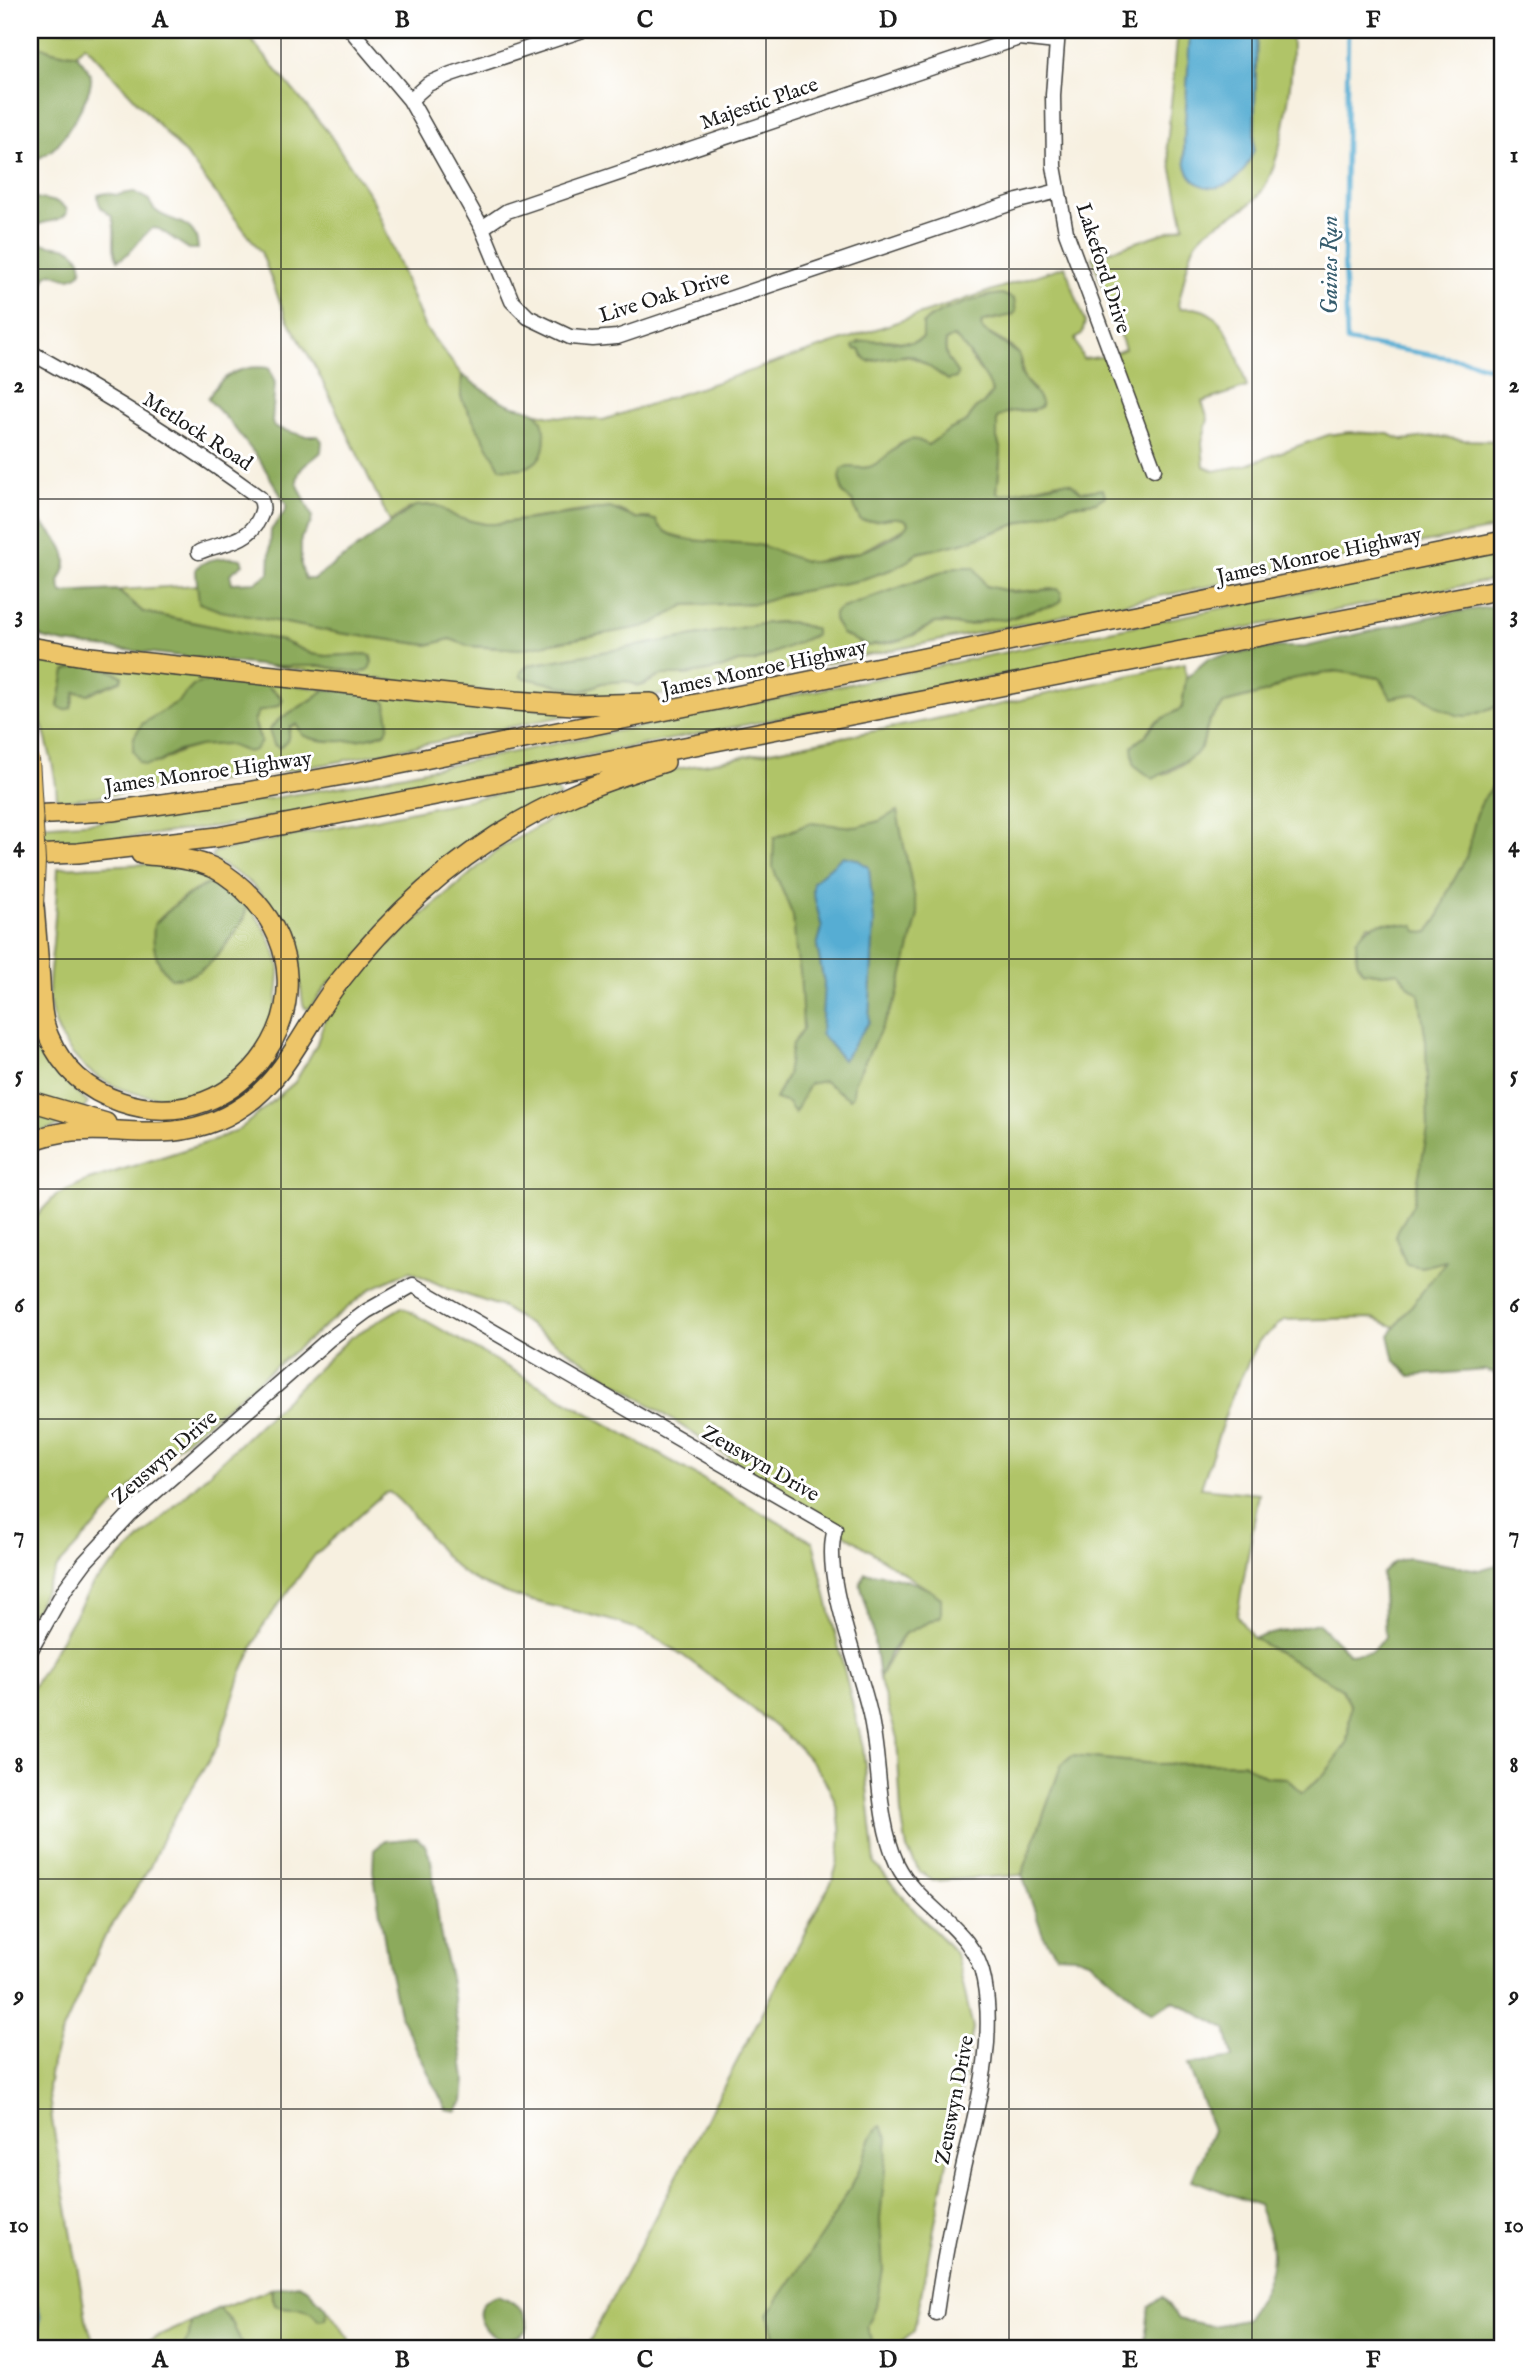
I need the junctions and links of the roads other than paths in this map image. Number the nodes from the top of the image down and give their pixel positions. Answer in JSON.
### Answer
{"nodes":[{"id":1,"x":351,"y":30,"type":"edge"},
{"id":2,"x":583,"y":30,"type":"edge"},
{"id":3,"x":1057,"y":36,"type":"edge"},
{"id":4,"x":411,"y":100,"type":"junction"},
{"id":5,"x":1058,"y":191,"type":"junction"},
{"id":6,"x":482,"y":228,"type":"junction"},
{"id":7,"x":30,"y":352,"type":"edge"},
{"id":8,"x":1154,"y":469,"type":"dead end"},
{"id":9,"x":1503,"y":541,"type":"edge"},
{"id":10,"x":199,"y":552,"type":"dead end"},
{"id":11,"x":1503,"y":589,"type":"edge"},
{"id":12,"x":30,"y":647,"type":"edge"},
{"id":13,"x":740,"y":696,"type":"junction"},
{"id":14,"x":747,"y":735,"type":"junction"},
{"id":15,"x":30,"y":759,"type":"edge"},
{"id":16,"x":30,"y":815,"type":"edge"},
{"id":17,"x":105,"y":850,"type":"junction"},
{"id":18,"x":30,"y":855,"type":"edge"},
{"id":19,"x":34,"y":906,"type":"joint"},
{"id":20,"x":30,"y":1101,"type":"edge"},
{"id":21,"x":136,"y":1131,"type":"junction"},
{"id":22,"x":30,"y":1142,"type":"edge"},
{"id":23,"x":30,"y":1651,"type":"edge"},
{"id":24,"x":936,"y":2313,"type":"dead end"}],
"edges":[{"from":1,"to":4,"type":"street","name":"Live Oak Drive"},
{"from":2,"to":4,"type":"street"},
{"from":3,"to":5,"type":"street","name":"Lakeford Drive"},
{"from":3,"to":6,"type":"street","name":"Majestic Place"},
{"from":4,"to":6,"type":"street","name":"Live Oak Drive"},
{"from":5,"to":6,"type":"street","name":"Live Oak Drive"},
{"from":5,"to":8,"type":"street","name":"Lakeford Drive"},
{"from":7,"to":10,"type":"street","name":"Metlock Road"},
{"from":9,"to":13,"type":"highway","name":"James Monroe Highway"},
{"from":11,"to":14,"type":"highway"},
{"from":12,"to":13,"type":"highway"},
{"from":13,"to":16,"type":"highway","name":"James Monroe Highway"},
{"from":14,"to":17,"type":"highway"},
{"from":14,"to":21,"type":"highway"},
{"from":15,"to":19,"type":"main road","bridge":true},
{"from":17,"to":18,"type":"highway"},
{"from":17,"to":19,"type":"highway"},
{"from":20,"to":21,"type":"highway"},
{"from":21,"to":22,"type":"highway"},
{"from":23,"to":24,"type":"street","name":"Zeuswyn Drive"}]}
